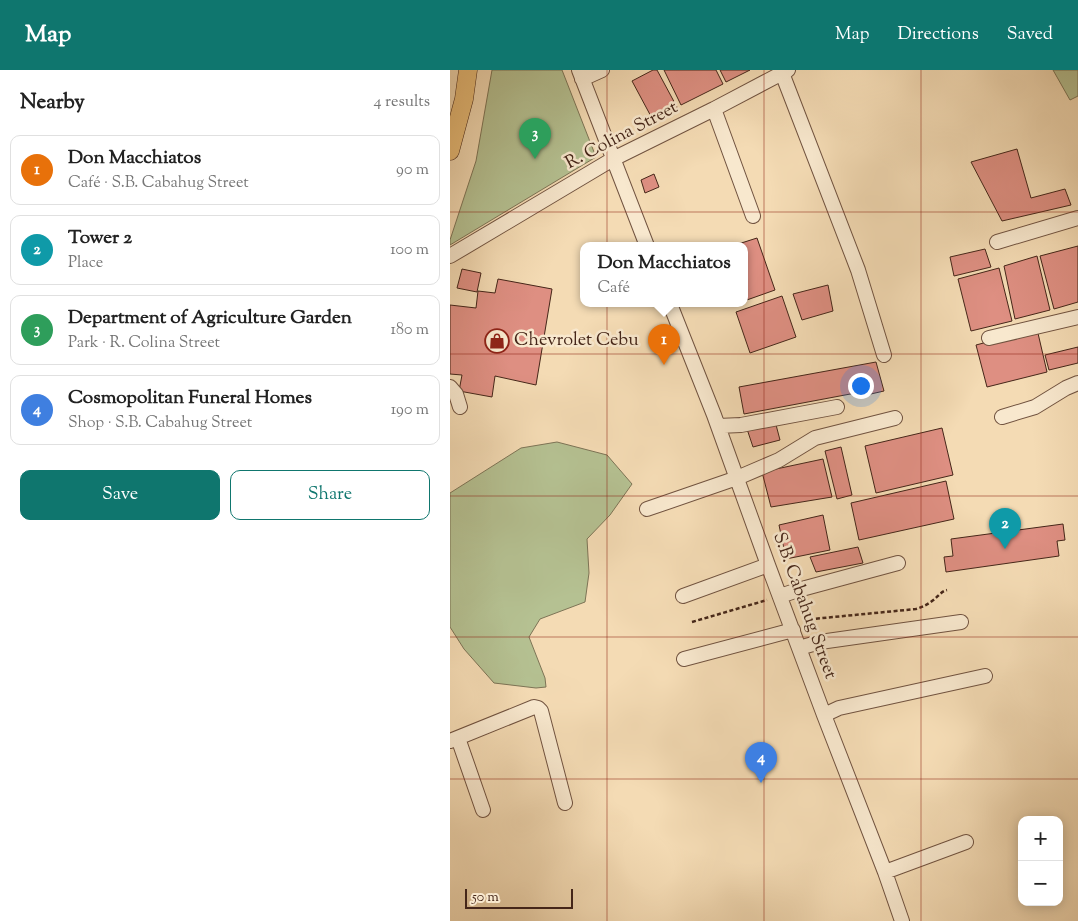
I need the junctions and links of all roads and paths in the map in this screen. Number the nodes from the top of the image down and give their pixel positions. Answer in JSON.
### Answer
{"nodes":[{"id":1,"x":468,"y":70,"type":"edge"},
{"id":2,"x":602,"y":70,"type":"edge"},
{"id":3,"x":785,"y":72,"type":"edge"},
{"id":4,"x":580,"y":74,"type":"edge"},
{"id":5,"x":714,"y":109,"type":"junction"},
{"id":6,"x":450,"y":151,"type":"edge"},
{"id":7,"x":613,"y":159,"type":"junction"},
{"id":8,"x":753,"y":216,"type":"dead end"},
{"id":9,"x":1078,"y":218,"type":"edge"},
{"id":10,"x":646,"y":242,"type":"edge"},
{"id":11,"x":997,"y":242,"type":"dead end"},
{"id":12,"x":450,"y":256,"type":"edge"},
{"id":13,"x":671,"y":307,"type":"edge"},
{"id":14,"x":1078,"y":317,"type":"edge"},
{"id":15,"x":989,"y":338,"type":"dead end"},
{"id":16,"x":884,"y":355,"type":"dead end"},
{"id":17,"x":1078,"y":383,"type":"edge"},
{"id":18,"x":450,"y":387,"type":"edge"},
{"id":19,"x":837,"y":407,"type":"dead end"},
{"id":20,"x":460,"y":408,"type":"dead end"},
{"id":21,"x":1002,"y":417,"type":"dead end"},
{"id":22,"x":895,"y":418,"type":"dead end"},
{"id":23,"x":718,"y":426,"type":"junction"},
{"id":24,"x":738,"y":478,"type":"junction"},
{"id":25,"x":647,"y":509,"type":"dead end"},
{"id":26,"x":898,"y":563,"type":"dead end"},
{"id":27,"x":768,"y":565,"type":"junction"},
{"id":28,"x":947,"y":590,"type":"dead end"},
{"id":29,"x":683,"y":596,"type":"dead end"},
{"id":30,"x":780,"y":596,"type":"junction"},
{"id":31,"x":805,"y":620,"type":"dead end"},
{"id":32,"x":692,"y":622,"type":"dead end"},
{"id":33,"x":961,"y":622,"type":"dead end"},
{"id":34,"x":793,"y":630,"type":"junction"},
{"id":35,"x":799,"y":648,"type":"junction"},
{"id":36,"x":684,"y":659,"type":"dead end"},
{"id":37,"x":985,"y":676,"type":"dead end"},
{"id":38,"x":824,"y":715,"type":"junction"},
{"id":39,"x":454,"y":740,"type":"edge"},
{"id":40,"x":565,"y":803,"type":"dead end"},
{"id":41,"x":483,"y":810,"type":"dead end"},
{"id":42,"x":966,"y":842,"type":"dead end"},
{"id":43,"x":885,"y":872,"type":"junction"},
{"id":44,"x":902,"y":921,"type":"edge"}],
"edges":[{"from":1,"to":6,"type":"main road"},
{"from":2,"to":4,"type":"street"},
{"from":3,"to":5,"type":"street","name":"R. Colina Street"},
{"from":3,"to":16,"type":"street"},
{"from":4,"to":7,"type":"street"},
{"from":5,"to":7,"type":"street","name":"R. Colina Street"},
{"from":5,"to":8,"type":"street"},
{"from":7,"to":10,"type":"street"},
{"from":7,"to":12,"type":"street","name":"R. Colina Street"},
{"from":9,"to":11,"type":"street"},
{"from":13,"to":23,"type":"street","name":"S.B. Cabahug Street"},
{"from":14,"to":15,"type":"street"},
{"from":17,"to":21,"type":"street"},
{"from":18,"to":20,"type":"street"},
{"from":19,"to":23,"type":"street"},
{"from":22,"to":24,"type":"street"},
{"from":23,"to":24,"type":"street","name":"S.B. Cabahug Street"},
{"from":24,"to":25,"type":"street"},
{"from":24,"to":27,"type":"street","name":"S.B. Cabahug Street"},
{"from":26,"to":30,"type":"street"},
{"from":27,"to":29,"type":"street"},
{"from":27,"to":30,"type":"street","name":"S.B. Cabahug Street"},
{"from":28,"to":31,"type":"path"},
{"from":30,"to":32,"type":"path"},
{"from":30,"to":34,"type":"street","name":"S.B. Cabahug Street"},
{"from":33,"to":35,"type":"street"},
{"from":34,"to":35,"type":"street","name":"S.B. Cabahug Street"},
{"from":34,"to":36,"type":"street"},
{"from":35,"to":38,"type":"street","name":"S.B. Cabahug Street"},
{"from":37,"to":38,"type":"street"},
{"from":38,"to":43,"type":"street","name":"S.B. Cabahug Street"},
{"from":39,"to":40,"type":"street"},
{"from":39,"to":41,"type":"street"},
{"from":42,"to":43,"type":"street"},
{"from":43,"to":44,"type":"street","name":"S.B. Cabahug Street"}]}
